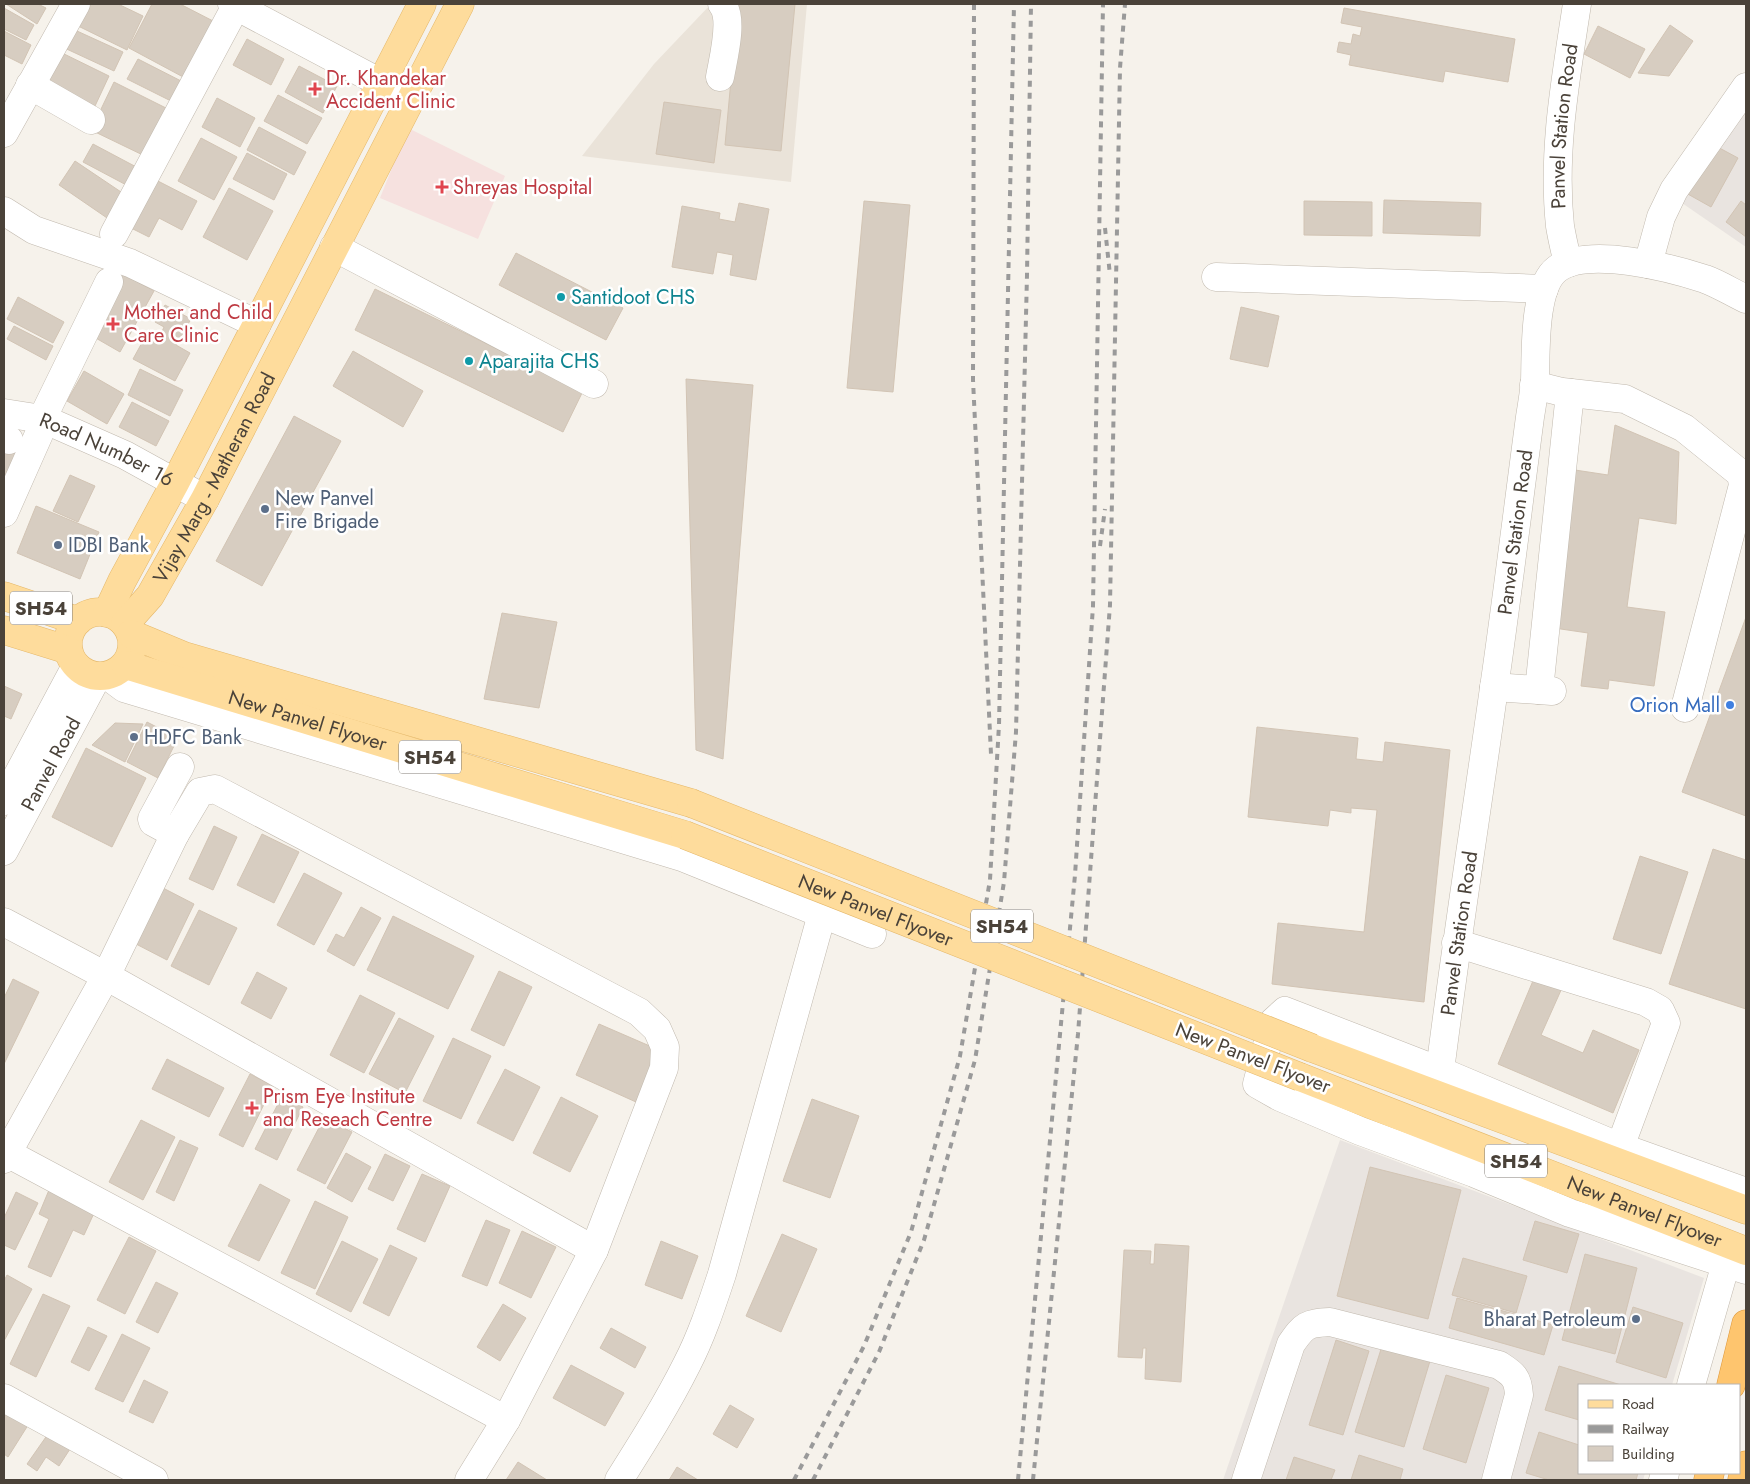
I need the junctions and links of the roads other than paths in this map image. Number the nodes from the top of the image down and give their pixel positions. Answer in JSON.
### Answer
{"nodes":[{"id":1,"x":76,"y":4,"type":"edge"},
{"id":2,"x":422,"y":4,"type":"edge"},
{"id":3,"x":460,"y":4,"type":"edge"},
{"id":4,"x":722,"y":4,"type":"edge"},
{"id":5,"x":1577,"y":4,"type":"edge"},
{"id":6,"x":234,"y":5,"type":"edge"},
{"id":7,"x":720,"y":77,"type":"dead end"},
{"id":8,"x":382,"y":83,"type":"junction"},
{"id":9,"x":30,"y":85,"type":"junction"},
{"id":10,"x":1746,"y":87,"type":"edge"},
{"id":11,"x":411,"y":99,"type":"junction"},
{"id":12,"x":91,"y":120,"type":"dead end"},
{"id":13,"x":4,"y":133,"type":"edge"},
{"id":14,"x":4,"y":211,"type":"edge"},
{"id":15,"x":114,"y":234,"type":"dead end"},
{"id":16,"x":334,"y":247,"type":"junction"},
{"id":17,"x":1568,"y":263,"type":"junction"},
{"id":18,"x":1648,"y":264,"type":"junction"},
{"id":19,"x":1216,"y":277,"type":"dead end"},
{"id":20,"x":109,"y":282,"type":"dead end"},
{"id":21,"x":1544,"y":289,"type":"junction"},
{"id":22,"x":1746,"y":299,"type":"edge"},
{"id":23,"x":257,"y":324,"type":"junction"},
{"id":24,"x":594,"y":384,"type":"dead end"},
{"id":25,"x":1534,"y":385,"type":"junction"},
{"id":26,"x":1570,"y":393,"type":"junction"},
{"id":27,"x":4,"y":413,"type":"edge"},
{"id":28,"x":42,"y":419,"type":"junction"},
{"id":29,"x":174,"y":483,"type":"junction"},
{"id":30,"x":205,"y":499,"type":"junction"},
{"id":31,"x":4,"y":513,"type":"edge"},
{"id":32,"x":4,"y":596,"type":"edge"},
{"id":33,"x":78,"y":620,"type":"junction"},
{"id":34,"x":121,"y":623,"type":"junction"},
{"id":35,"x":4,"y":630,"type":"edge"},
{"id":36,"x":95,"y":667,"type":"junction"},
{"id":37,"x":180,"y":668,"type":"junction"},
{"id":38,"x":1494,"y":687,"type":"junction"},
{"id":39,"x":1685,"y":708,"type":"dead end"},
{"id":40,"x":180,"y":767,"type":"dead end"},
{"id":41,"x":4,"y":802,"type":"edge"},
{"id":42,"x":175,"y":834,"type":"junction"},
{"id":43,"x":4,"y":851,"type":"edge"},
{"id":44,"x":822,"y":914,"type":"junction"},
{"id":45,"x":4,"y":922,"type":"edge"},
{"id":46,"x":872,"y":934,"type":"dead end"},
{"id":47,"x":1456,"y":943,"type":"junction"},
{"id":48,"x":106,"y":976,"type":"junction"},
{"id":49,"x":1440,"y":1071,"type":"junction"},
{"id":50,"x":1620,"y":1147,"type":"junction"},
{"id":51,"x":5,"y":1156,"type":"edge"},
{"id":52,"x":1743,"y":1194,"type":"edge"},
{"id":53,"x":594,"y":1250,"type":"junction"},
{"id":54,"x":1737,"y":1258,"type":"edge"},
{"id":55,"x":1746,"y":1324,"type":"edge"},
{"id":56,"x":1690,"y":1384,"type":"edge"},
{"id":57,"x":1731,"y":1384,"type":"edge"},
{"id":58,"x":4,"y":1398,"type":"edge"},
{"id":59,"x":506,"y":1420,"type":"junction"},
{"id":60,"x":1746,"y":1464,"type":"edge"},
{"id":61,"x":154,"y":1480,"type":"edge"},
{"id":62,"x":469,"y":1480,"type":"edge"},
{"id":63,"x":619,"y":1480,"type":"edge"},
{"id":64,"x":1246,"y":1480,"type":"edge"},
{"id":65,"x":1496,"y":1480,"type":"edge"},
{"id":66,"x":1742,"y":1480,"type":"edge"}],
"edges":[{"from":1,"to":9,"type":"street"},
{"from":2,"to":8,"type":"main road","name":"Vijay Marg - Matheran Road"},
{"from":3,"to":11,"type":"main road","name":"Vijay Marg - Matheran Road"},
{"from":4,"to":7,"type":"street"},
{"from":5,"to":17,"type":"street","name":"Panvel Station Road"},
{"from":6,"to":8,"type":"street"},
{"from":6,"to":15,"type":"street"},
{"from":8,"to":11,"type":"street"},
{"from":8,"to":23,"type":"main road","name":"Vijay Marg - Matheran Road"},
{"from":9,"to":12,"type":"street"},
{"from":9,"to":13,"type":"street"},
{"from":10,"to":18,"type":"street"},
{"from":11,"to":16,"type":"main road","name":"Vijay Marg - Matheran Road"},
{"from":14,"to":23,"type":"street"},
{"from":16,"to":24,"type":"street"},
{"from":16,"to":30,"type":"main road","name":"Vijay Marg - Matheran Road"},
{"from":17,"to":18,"type":"street"},
{"from":17,"to":21,"type":"street","name":"Panvel Station Road"},
{"from":18,"to":22,"type":"street"},
{"from":19,"to":21,"type":"street"},
{"from":20,"to":28,"type":"street"},
{"from":21,"to":25,"type":"street","name":"Panvel Station Road"},
{"from":23,"to":29,"type":"main road","name":"Vijay Marg - Matheran Road"},
{"from":25,"to":26,"type":"street"},
{"from":25,"to":38,"type":"street","name":"Panvel Station Road"},
{"from":26,"to":38,"type":"street"},
{"from":26,"to":39,"type":"street"},
{"from":27,"to":28,"type":"street","name":"Road Number 16"},
{"from":28,"to":29,"type":"street","name":"Road Number 16"},
{"from":28,"to":31,"type":"street"},
{"from":29,"to":30,"type":"street","name":"Road Number 16"},
{"from":29,"to":34,"type":"main road","name":"Vijay Marg - Matheran Road"},
{"from":30,"to":34,"type":"main road","name":"Vijay Marg - Matheran Road"},
{"from":32,"to":33,"type":"main road","number":"SH54"},
{"from":33,"to":34,"type":"main road","number":"SH54"},
{"from":33,"to":36,"type":"main road","number":"SH54"},
{"from":34,"to":36,"type":"main road"},
{"from":34,"to":37,"type":"main road","number":"SH54"},
{"from":35,"to":36,"type":"main road","number":"SH54"},
{"from":36,"to":37,"type":"main road","number":"SH54"},
{"from":36,"to":41,"type":"street","name":"Panvel Road"},
{"from":36,"to":43,"type":"street","name":"Panvel Road"},
{"from":36,"to":44,"type":"street"},
{"from":37,"to":52,"type":"main road","name":"New Panvel Flyover","number":"SH54","bridge":true},
{"from":37,"to":54,"type":"main road","name":"New Panvel Flyover","number":"SH54","bridge":true},
{"from":38,"to":47,"type":"street","name":"Panvel Station Road"},
{"from":40,"to":42,"type":"street"},
{"from":42,"to":48,"type":"street"},
{"from":42,"to":53,"type":"street"},
{"from":44,"to":46,"type":"street"},
{"from":44,"to":63,"type":"street"},
{"from":45,"to":48,"type":"street"},
{"from":47,"to":49,"type":"street","name":"Panvel Station Road"},
{"from":47,"to":50,"type":"street"},
{"from":48,"to":51,"type":"street"},
{"from":48,"to":53,"type":"street"},
{"from":49,"to":50,"type":"street"},
{"from":49,"to":54,"type":"street"},
{"from":50,"to":52,"type":"street"},
{"from":51,"to":59,"type":"street"},
{"from":53,"to":59,"type":"street"},
{"from":54,"to":56,"type":"street"},
{"from":55,"to":57,"type":"highway"},
{"from":58,"to":61,"type":"street"},
{"from":59,"to":62,"type":"street"},
{"from":60,"to":66,"type":"highway"},
{"from":64,"to":65,"type":"street"}]}
